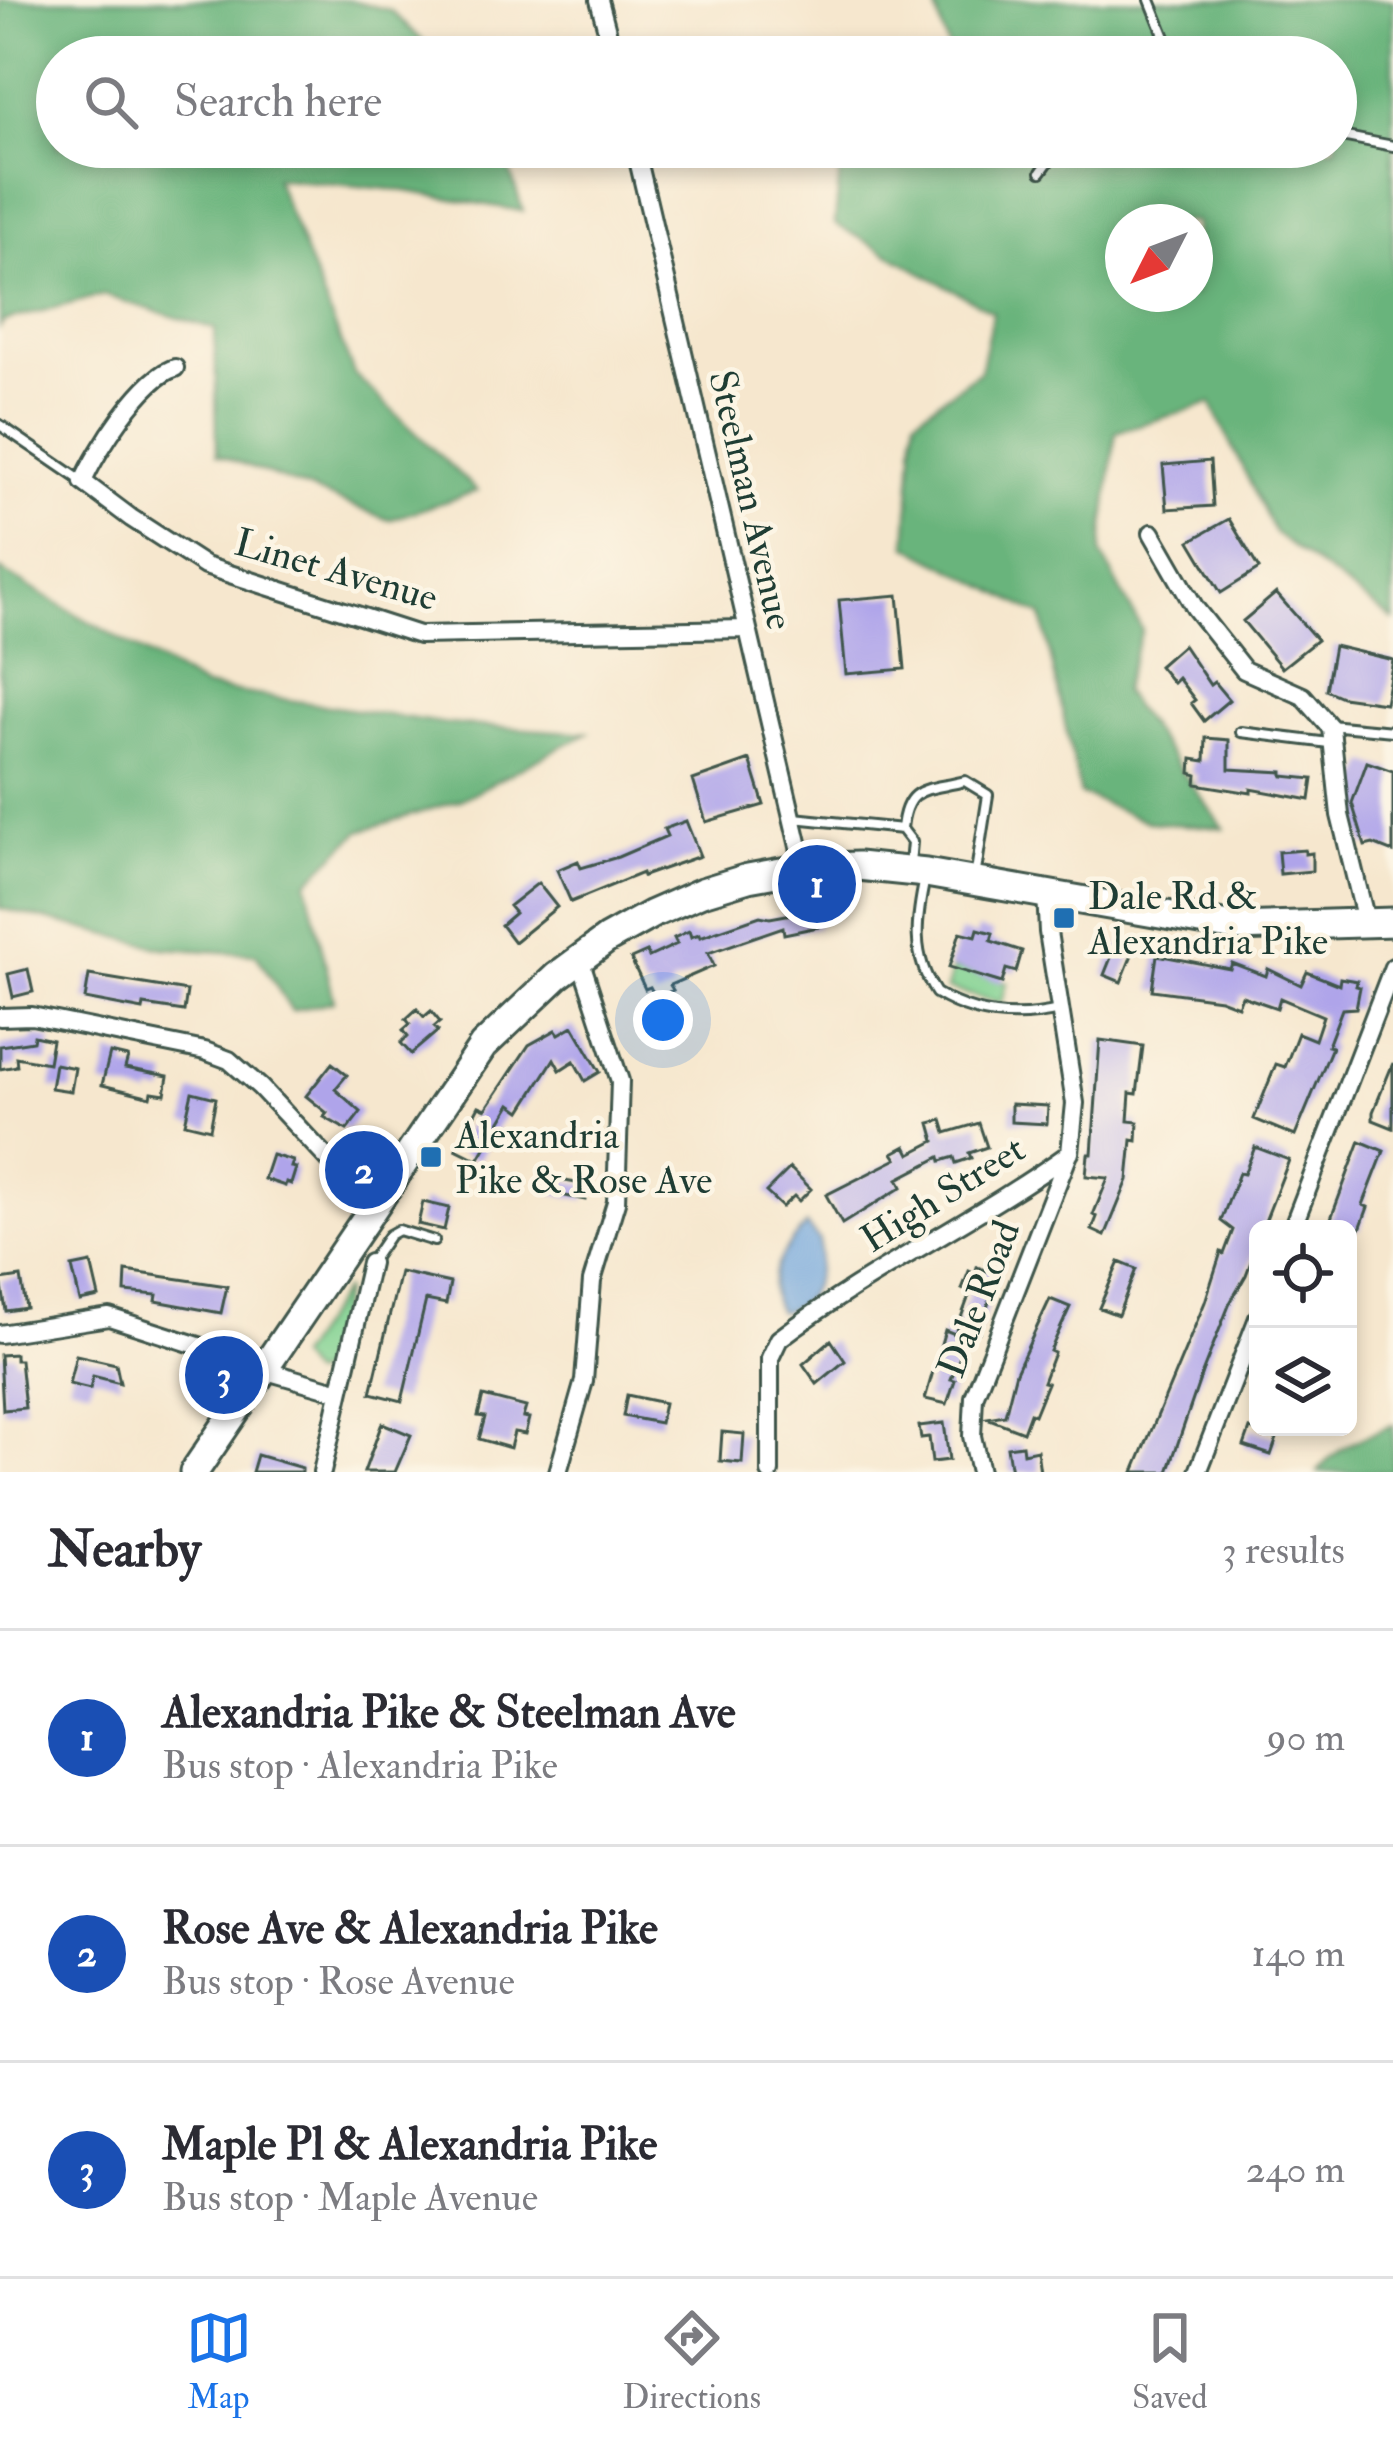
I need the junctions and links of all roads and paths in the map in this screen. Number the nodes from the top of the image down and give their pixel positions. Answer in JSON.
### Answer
{"nodes":[{"id":1,"x":599,"y":0,"type":"edge"},
{"id":2,"x":1150,"y":0,"type":"edge"},
{"id":3,"x":608,"y":36,"type":"edge"},
{"id":4,"x":1165,"y":36,"type":"edge"},
{"id":5,"x":1357,"y":139,"type":"edge"},
{"id":6,"x":1393,"y":146,"type":"edge"},
{"id":7,"x":640,"y":168,"type":"edge"},
{"id":8,"x":1044,"y":168,"type":"edge"},
{"id":9,"x":1041,"y":172,"type":"dead end"},
{"id":10,"x":175,"y":368,"type":"dead end"},
{"id":11,"x":0,"y":425,"type":"edge"},
{"id":12,"x":83,"y":482,"type":"junction"},
{"id":13,"x":1152,"y":533,"type":"dead end"},
{"id":14,"x":748,"y":629,"type":"junction"},
{"id":15,"x":1328,"y":724,"type":"junction"},
{"id":16,"x":1393,"y":730,"type":"edge"},
{"id":17,"x":1241,"y":732,"type":"dead end"},
{"id":18,"x":1333,"y":744,"type":"junction"},
{"id":19,"x":792,"y":818,"type":"junction"},
{"id":20,"x":902,"y":829,"type":"junction"},
{"id":21,"x":804,"y":868,"type":"junction"},
{"id":22,"x":918,"y":872,"type":"junction"},
{"id":23,"x":974,"y":882,"type":"junction"},
{"id":24,"x":1046,"y":893,"type":"junction"},
{"id":25,"x":1380,"y":924,"type":"edge"},
{"id":26,"x":580,"y":959,"type":"junction"},
{"id":27,"x":1393,"y":967,"type":"edge"},
{"id":28,"x":1061,"y":1010,"type":"junction"},
{"id":29,"x":0,"y":1017,"type":"edge"},
{"id":30,"x":1070,"y":1153,"type":"junction"},
{"id":31,"x":373,"y":1208,"type":"junction"},
{"id":32,"x":1295,"y":1220,"type":"edge"},
{"id":33,"x":434,"y":1240,"type":"dead end"},
{"id":34,"x":370,"y":1263,"type":"joint"},
{"id":35,"x":1254,"y":1328,"type":"edge"},
{"id":36,"x":0,"y":1334,"type":"edge"},
{"id":37,"x":263,"y":1370,"type":"junction"},
{"id":38,"x":340,"y":1392,"type":"junction"},
{"id":39,"x":194,"y":1472,"type":"edge"},
{"id":40,"x":322,"y":1472,"type":"edge"},
{"id":41,"x":558,"y":1472,"type":"edge"},
{"id":42,"x":770,"y":1472,"type":"edge"},
{"id":43,"x":980,"y":1472,"type":"edge"},
{"id":44,"x":1198,"y":1472,"type":"edge"}],
"edges":[{"from":1,"to":3,"type":"street"},
{"from":2,"to":4,"type":"lane"},
{"from":5,"to":6,"type":"lane"},
{"from":7,"to":14,"type":"street","name":"Steelman Avenue"},
{"from":8,"to":9,"type":"lane"},
{"from":10,"to":12,"type":"street"},
{"from":11,"to":12,"type":"lane"},
{"from":12,"to":14,"type":"street","name":"Linet Avenue"},
{"from":13,"to":15,"type":"street"},
{"from":14,"to":19,"type":"street","name":"Steelman Avenue"},
{"from":15,"to":16,"type":"lane"},
{"from":15,"to":18,"type":"street"},
{"from":17,"to":18,"type":"lane"},
{"from":18,"to":25,"type":"street"},
{"from":19,"to":20,"type":"lane"},
{"from":19,"to":21,"type":"street","name":"Steelman Avenue"},
{"from":20,"to":22,"type":"lane"},
{"from":20,"to":23,"type":"lane"},
{"from":21,"to":22,"type":"main road"},
{"from":21,"to":26,"type":"main road"},
{"from":22,"to":23,"type":"main road"},
{"from":22,"to":28,"type":"lane"},
{"from":23,"to":24,"type":"main road"},
{"from":24,"to":25,"type":"main road"},
{"from":24,"to":28,"type":"street","name":"High Street"},
{"from":26,"to":31,"type":"main road"},
{"from":26,"to":41,"type":"street"},
{"from":27,"to":32,"type":"street"},
{"from":28,"to":30,"type":"street","name":"High Street"},
{"from":29,"to":31,"type":"street"},
{"from":30,"to":42,"type":"street","name":"High Street"},
{"from":30,"to":43,"type":"street","name":"Dale Road"},
{"from":31,"to":37,"type":"main road"},
{"from":33,"to":34,"type":"lane"},
{"from":34,"to":38,"type":"street"},
{"from":35,"to":44,"type":"street"},
{"from":36,"to":37,"type":"street"},
{"from":37,"to":38,"type":"street"},
{"from":37,"to":39,"type":"main road"},
{"from":38,"to":40,"type":"street"}]}
